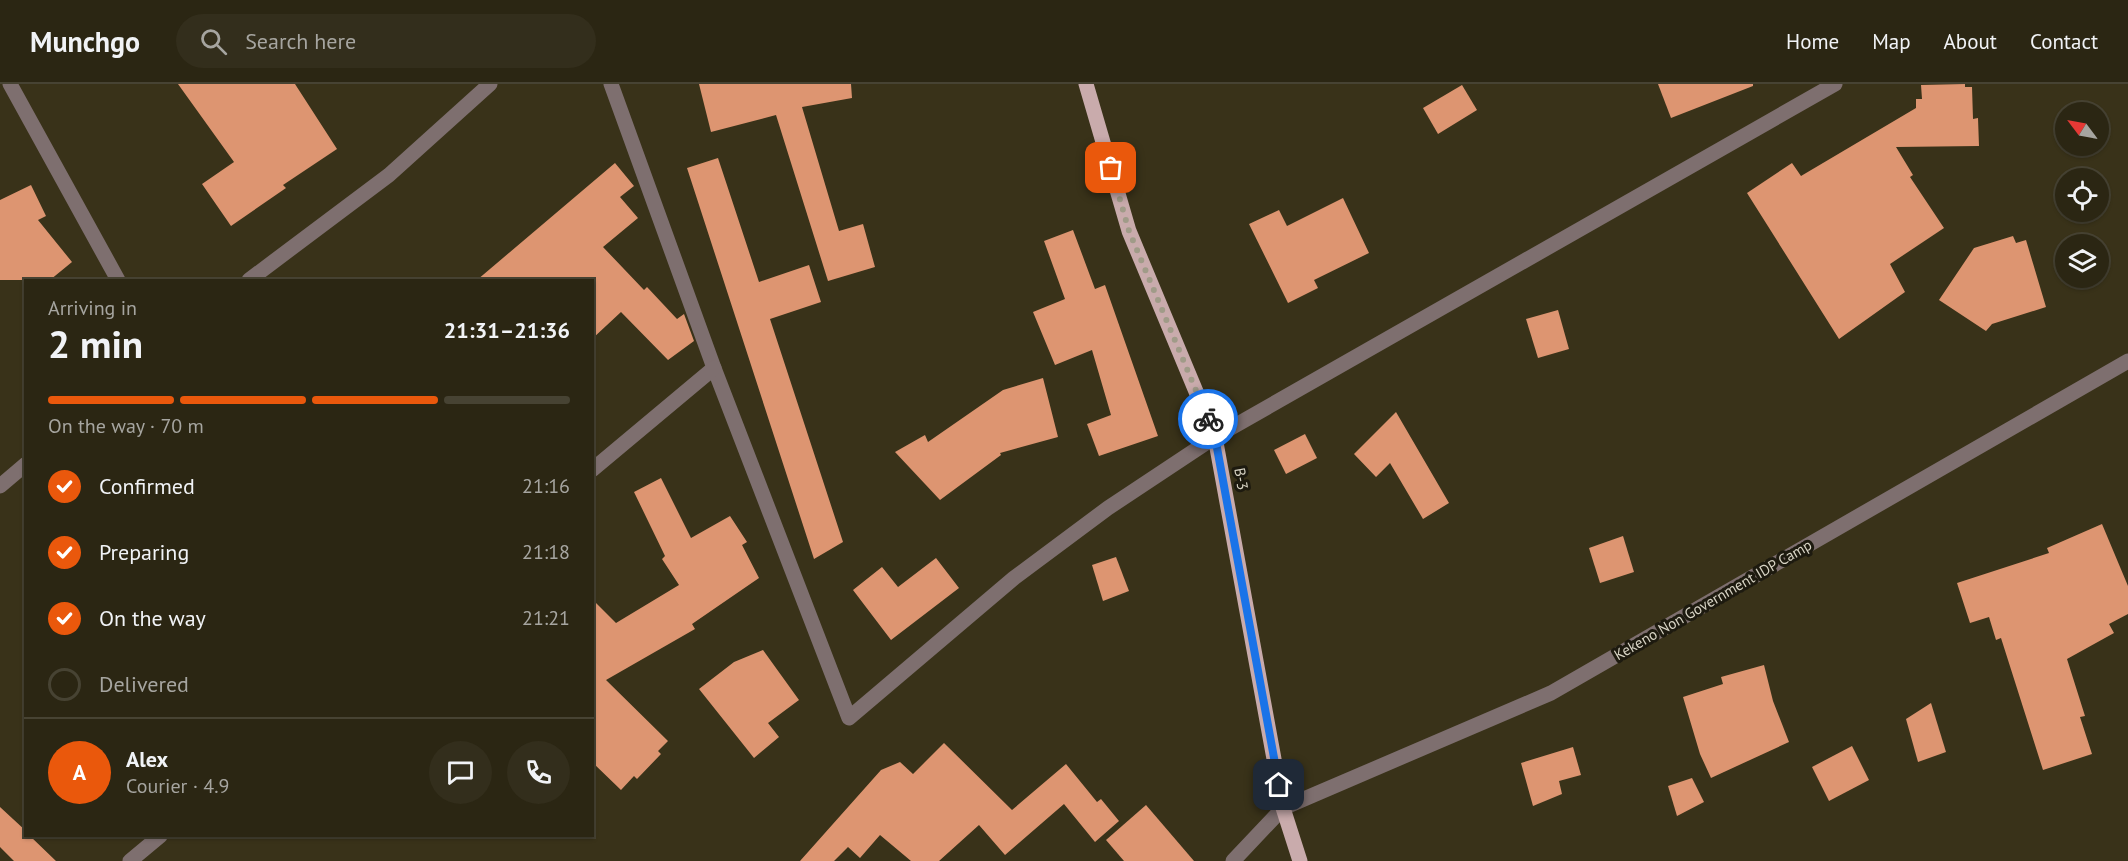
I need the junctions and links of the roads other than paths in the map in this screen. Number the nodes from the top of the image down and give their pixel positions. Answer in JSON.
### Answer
{"nodes":[{"id":1,"x":10,"y":84,"type":"edge"},
{"id":2,"x":490,"y":84,"type":"edge"},
{"id":3,"x":610,"y":84,"type":"edge"},
{"id":4,"x":1086,"y":84,"type":"edge"},
{"id":5,"x":1836,"y":84,"type":"edge"},
{"id":6,"x":117,"y":279,"type":"edge"},
{"id":7,"x":250,"y":279,"type":"edge"},
{"id":8,"x":2128,"y":361,"type":"edge"},
{"id":9,"x":714,"y":368,"type":"junction"},
{"id":10,"x":1215,"y":437,"type":"junction"},
{"id":11,"x":24,"y":466,"type":"edge"},
{"id":12,"x":594,"y":468,"type":"edge"},
{"id":13,"x":0,"y":486,"type":"edge"},
{"id":14,"x":1283,"y":808,"type":"junction"},
{"id":15,"x":159,"y":837,"type":"edge"},
{"id":16,"x":130,"y":861,"type":"edge"},
{"id":17,"x":1233,"y":861,"type":"edge"},
{"id":18,"x":1300,"y":861,"type":"edge"}],
"edges":[{"from":1,"to":6,"type":"street"},
{"from":2,"to":7,"type":"street"},
{"from":3,"to":9,"type":"street"},
{"from":4,"to":10,"type":"main road","name":"B-3"},
{"from":5,"to":10,"type":"street"},
{"from":8,"to":14,"type":"street","name":"Kekeno Non Government IDP Camp"},
{"from":9,"to":10,"type":"street"},
{"from":9,"to":12,"type":"street"},
{"from":10,"to":14,"type":"main road","name":"B-3"},
{"from":11,"to":13,"type":"street"},
{"from":14,"to":17,"type":"street"},
{"from":14,"to":18,"type":"main road","name":"B-3"},
{"from":15,"to":16,"type":"street"}]}
